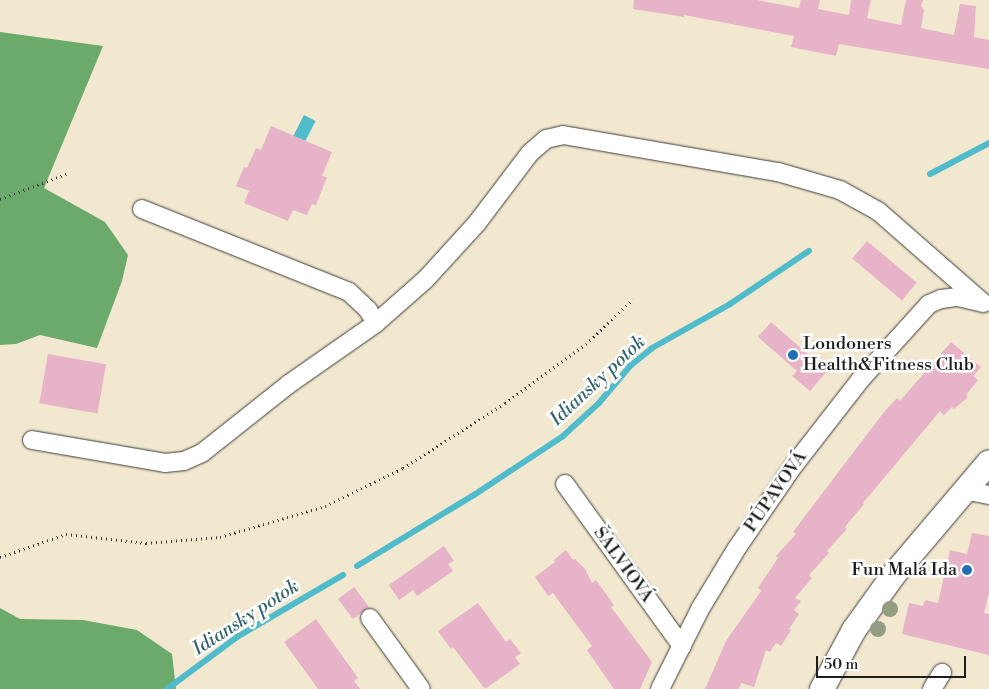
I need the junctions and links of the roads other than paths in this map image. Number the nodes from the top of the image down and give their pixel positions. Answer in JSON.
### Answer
{"nodes":[{"id":1,"x":142,"y":209,"type":"dead end"},
{"id":2,"x":986,"y":305,"type":"edge"},
{"id":3,"x":376,"y":323,"type":"junction"},
{"id":4,"x":32,"y":440,"type":"dead end"},
{"id":5,"x":989,"y":462,"type":"edge"},
{"id":6,"x":565,"y":484,"type":"dead end"},
{"id":7,"x":965,"y":490,"type":"junction"},
{"id":8,"x":989,"y":495,"type":"edge"},
{"id":9,"x":370,"y":618,"type":"dead end"},
{"id":10,"x":682,"y":646,"type":"junction"},
{"id":11,"x":942,"y":673,"type":"dead end"},
{"id":12,"x":421,"y":689,"type":"edge"},
{"id":13,"x":660,"y":689,"type":"edge"},
{"id":14,"x":822,"y":689,"type":"edge"},
{"id":15,"x":932,"y":689,"type":"edge"}],
"edges":[{"from":1,"to":3,"type":"street"},
{"from":2,"to":3,"type":"street"},
{"from":2,"to":10,"type":"street","name":"PÚPAVOVÁ"},
{"from":3,"to":4,"type":"street"},
{"from":5,"to":7,"type":"street"},
{"from":6,"to":10,"type":"street","name":"ŠALVIOVÁ"},
{"from":7,"to":8,"type":"street"},
{"from":7,"to":14,"type":"street"},
{"from":9,"to":12,"type":"street"},
{"from":10,"to":13,"type":"street","name":"PÚPAVOVÁ"},
{"from":11,"to":15,"type":"street"}]}
